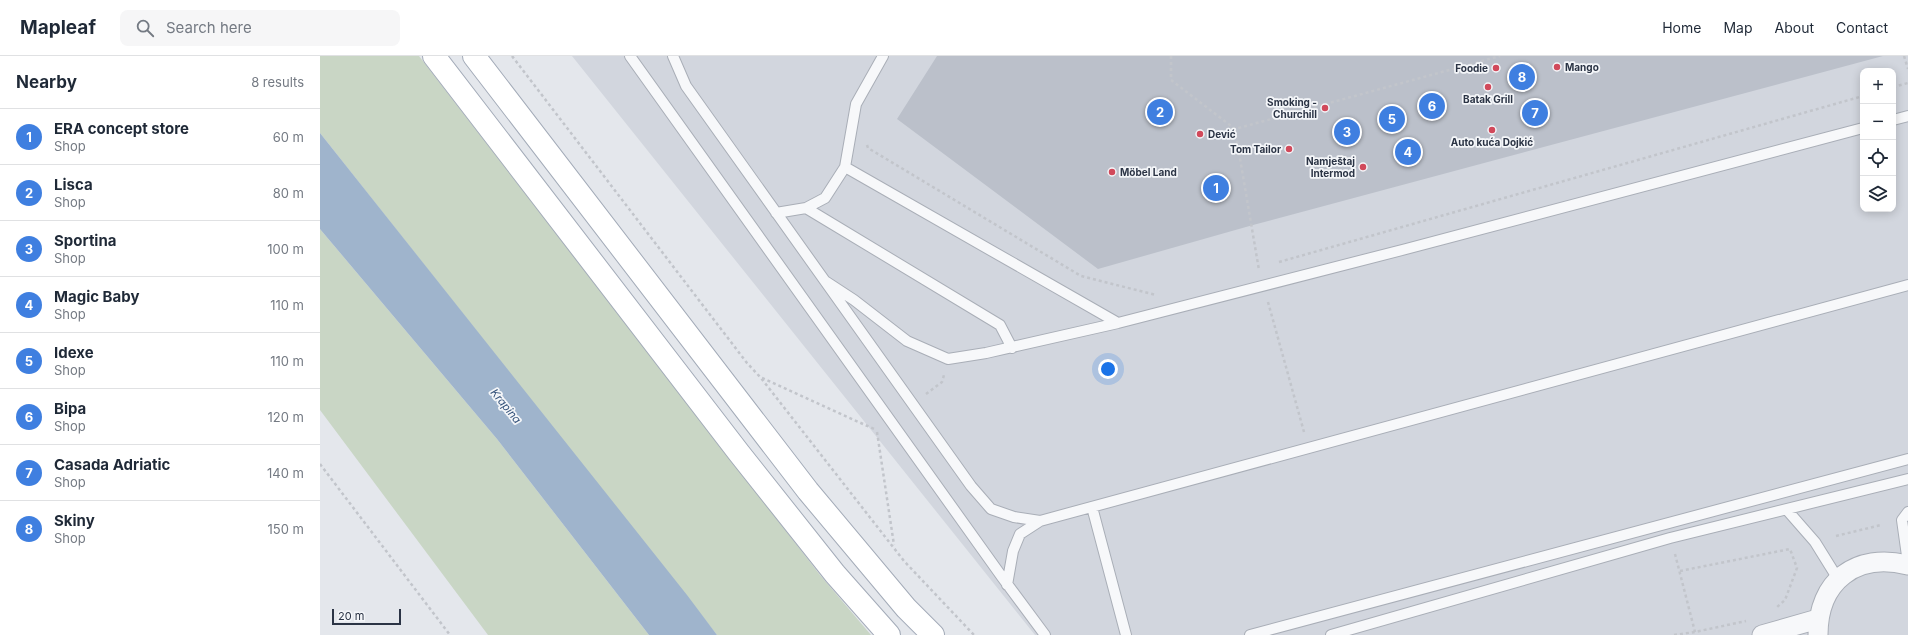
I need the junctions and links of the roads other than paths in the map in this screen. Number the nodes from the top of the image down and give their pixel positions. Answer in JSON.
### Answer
{"nodes":[{"id":1,"x":434,"y":56,"type":"edge"},
{"id":2,"x":474,"y":56,"type":"edge"},
{"id":3,"x":630,"y":56,"type":"edge"},
{"id":4,"x":673,"y":56,"type":"edge"},
{"id":5,"x":883,"y":56,"type":"edge"},
{"id":6,"x":1908,"y":116,"type":"edge"},
{"id":7,"x":1896,"y":119,"type":"edge"},
{"id":8,"x":1860,"y":129,"type":"edge"},
{"id":9,"x":845,"y":167,"type":"junction"},
{"id":10,"x":806,"y":208,"type":"junction"},
{"id":11,"x":776,"y":213,"type":"junction"},
{"id":12,"x":825,"y":281,"type":"junction"},
{"id":13,"x":1908,"y":285,"type":"edge"},
{"id":14,"x":1118,"y":323,"type":"junction"},
{"id":15,"x":1012,"y":348,"type":"junction"},
{"id":16,"x":1908,"y":459,"type":"edge"},
{"id":17,"x":1908,"y":478,"type":"edge"},
{"id":18,"x":1092,"y":507,"type":"junction"},
{"id":19,"x":1787,"y":510,"type":"junction"},
{"id":20,"x":1908,"y":512,"type":"edge"},
{"id":21,"x":1040,"y":521,"type":"junction"},
{"id":22,"x":1908,"y":564,"type":"edge"},
{"id":23,"x":1838,"y":579,"type":"junction"},
{"id":24,"x":1007,"y":585,"type":"junction"},
{"id":25,"x":1818,"y":627,"type":"edge"},
{"id":26,"x":889,"y":635,"type":"edge"},
{"id":27,"x":933,"y":635,"type":"edge"},
{"id":28,"x":1045,"y":635,"type":"edge"},
{"id":29,"x":1126,"y":635,"type":"edge"},
{"id":30,"x":1250,"y":635,"type":"edge"},
{"id":31,"x":1331,"y":635,"type":"edge"},
{"id":32,"x":1762,"y":635,"type":"edge"}],
"edges":[{"from":1,"to":26,"type":"main road"},
{"from":2,"to":27,"type":"main road"},
{"from":3,"to":24,"type":"lane"},
{"from":4,"to":11,"type":"lane"},
{"from":5,"to":9,"type":"lane"},
{"from":6,"to":7,"type":"lane"},
{"from":8,"to":14,"type":"lane"},
{"from":9,"to":10,"type":"lane"},
{"from":9,"to":14,"type":"lane"},
{"from":10,"to":11,"type":"lane"},
{"from":10,"to":15,"type":"lane"},
{"from":11,"to":12,"type":"lane"},
{"from":12,"to":15,"type":"lane"},
{"from":12,"to":21,"type":"lane"},
{"from":13,"to":18,"type":"lane"},
{"from":14,"to":15,"type":"lane"},
{"from":16,"to":30,"type":"lane"},
{"from":17,"to":19,"type":"lane"},
{"from":18,"to":21,"type":"lane"},
{"from":18,"to":29,"type":"lane"},
{"from":19,"to":23,"type":"lane"},
{"from":19,"to":31,"type":"lane"},
{"from":20,"to":22,"type":"lane"},
{"from":21,"to":24,"type":"lane"},
{"from":22,"to":23,"type":"street"},
{"from":23,"to":25,"type":"street"},
{"from":24,"to":28,"type":"lane"},
{"from":25,"to":32,"type":"street"}]}
